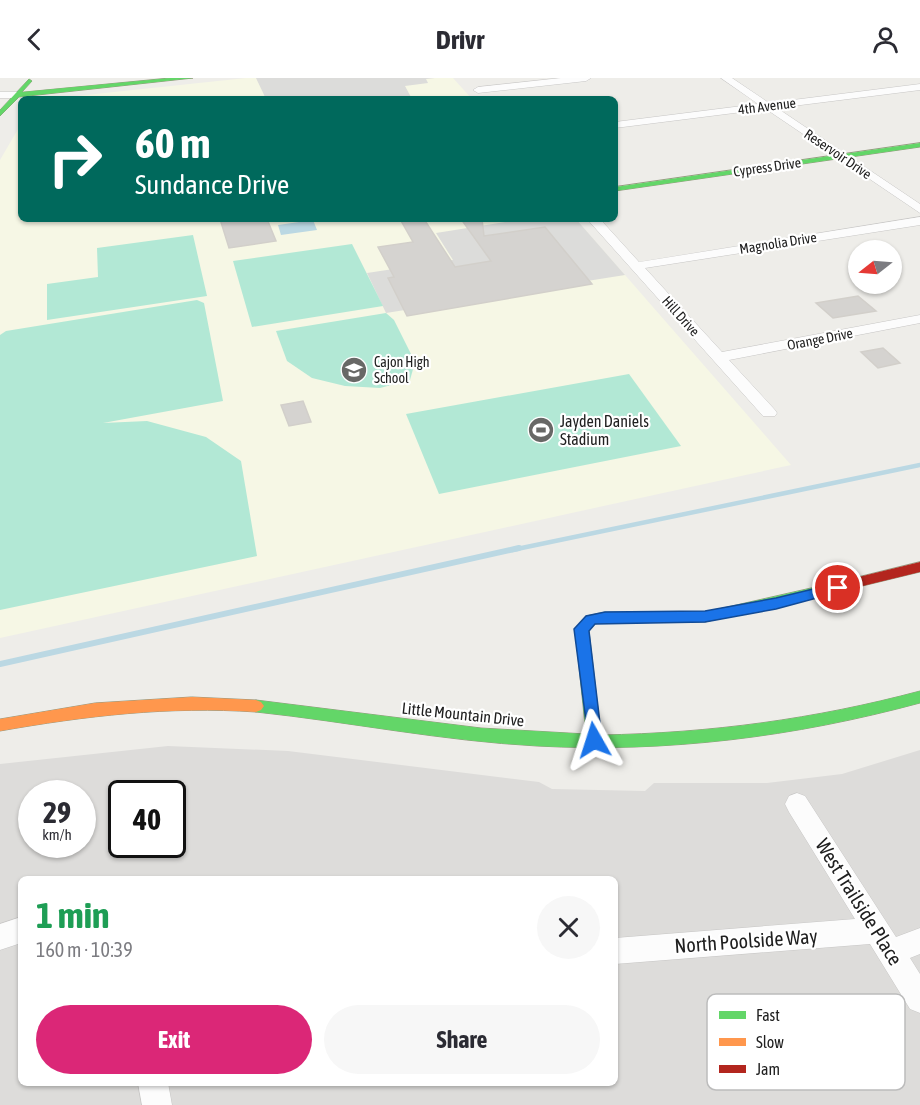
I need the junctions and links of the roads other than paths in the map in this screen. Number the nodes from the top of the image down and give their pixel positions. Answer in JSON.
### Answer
{"nodes":[{"id":1,"x":32,"y":78,"type":"edge"},
{"id":2,"x":46,"y":78,"type":"edge"},
{"id":3,"x":190,"y":78,"type":"edge"},
{"id":4,"x":586,"y":78,"type":"edge"},
{"id":5,"x":726,"y":78,"type":"edge"},
{"id":6,"x":920,"y":87,"type":"edge"},
{"id":7,"x":0,"y":96,"type":"edge"},
{"id":8,"x":26,"y":96,"type":"edge"},
{"id":9,"x":28,"y":96,"type":"edge"},
{"id":10,"x":49,"y":96,"type":"edge"},
{"id":11,"x":482,"y":96,"type":"edge"},
{"id":12,"x":18,"y":98,"type":"edge"},
{"id":13,"x":18,"y":106,"type":"edge"},
{"id":14,"x":767,"y":106,"type":"junction"},
{"id":15,"x":3,"y":120,"type":"edge"},
{"id":16,"x":618,"y":125,"type":"edge"},
{"id":17,"x":920,"y":145,"type":"edge"},
{"id":18,"x":842,"y":156,"type":"junction"},
{"id":19,"x":618,"y":189,"type":"edge"},
{"id":20,"x":920,"y":209,"type":"edge"},
{"id":21,"x":920,"y":221,"type":"edge"},
{"id":22,"x":596,"y":222,"type":"edge"},
{"id":23,"x":636,"y":266,"type":"junction"},
{"id":24,"x":920,"y":319,"type":"edge"},
{"id":25,"x":719,"y":357,"type":"junction"},
{"id":26,"x":769,"y":413,"type":"dead end"},
{"id":27,"x":920,"y":567,"type":"edge"},
{"id":28,"x":920,"y":697,"type":"edge"},
{"id":29,"x":0,"y":725,"type":"edge"},
{"id":30,"x":594,"y":740,"type":"junction"},
{"id":31,"x":797,"y":804,"type":"dead end"},
{"id":32,"x":18,"y":931,"type":"edge"},
{"id":33,"x":0,"y":937,"type":"edge"},
{"id":34,"x":884,"y":941,"type":"junction"},
{"id":35,"x":920,"y":941,"type":"edge"},
{"id":36,"x":618,"y":951,"type":"edge"},
{"id":37,"x":920,"y":999,"type":"edge"},
{"id":38,"x":154,"y":1086,"type":"edge"},
{"id":39,"x":157,"y":1105,"type":"edge"}],
"edges":[{"from":1,"to":8,"type":"street"},
{"from":2,"to":9,"type":"street"},
{"from":3,"to":10,"type":"street"},
{"from":4,"to":11,"type":"street"},
{"from":5,"to":14,"type":"street","name":"Reservoir Drive"},
{"from":6,"to":14,"type":"street","name":"4th Avenue"},
{"from":7,"to":12,"type":"street"},
{"from":13,"to":15,"type":"street"},
{"from":14,"to":16,"type":"street","name":"4th Avenue"},
{"from":14,"to":18,"type":"street","name":"Reservoir Drive"},
{"from":17,"to":18,"type":"street","name":"Cypress Drive"},
{"from":18,"to":19,"type":"street","name":"Cypress Drive"},
{"from":18,"to":20,"type":"street","name":"Reservoir Drive"},
{"from":21,"to":23,"type":"street","name":"Magnolia Drive"},
{"from":22,"to":23,"type":"street","name":"Hill Drive"},
{"from":23,"to":25,"type":"street","name":"Hill Drive"},
{"from":24,"to":25,"type":"street","name":"Orange Drive"},
{"from":25,"to":26,"type":"street","name":"Hill Drive"},
{"from":27,"to":30,"type":"street"},
{"from":28,"to":30,"type":"street","name":"Little Mountain Drive"},
{"from":29,"to":30,"type":"street","name":"Little Mountain Drive"},
{"from":31,"to":34,"type":"street","name":"West Trailside Place"},
{"from":32,"to":33,"type":"street"},
{"from":34,"to":35,"type":"street","name":"North Poolside Way"},
{"from":34,"to":36,"type":"street","name":"North Poolside Way"},
{"from":34,"to":37,"type":"street","name":"West Trailside Place"},
{"from":38,"to":39,"type":"street"}]}
